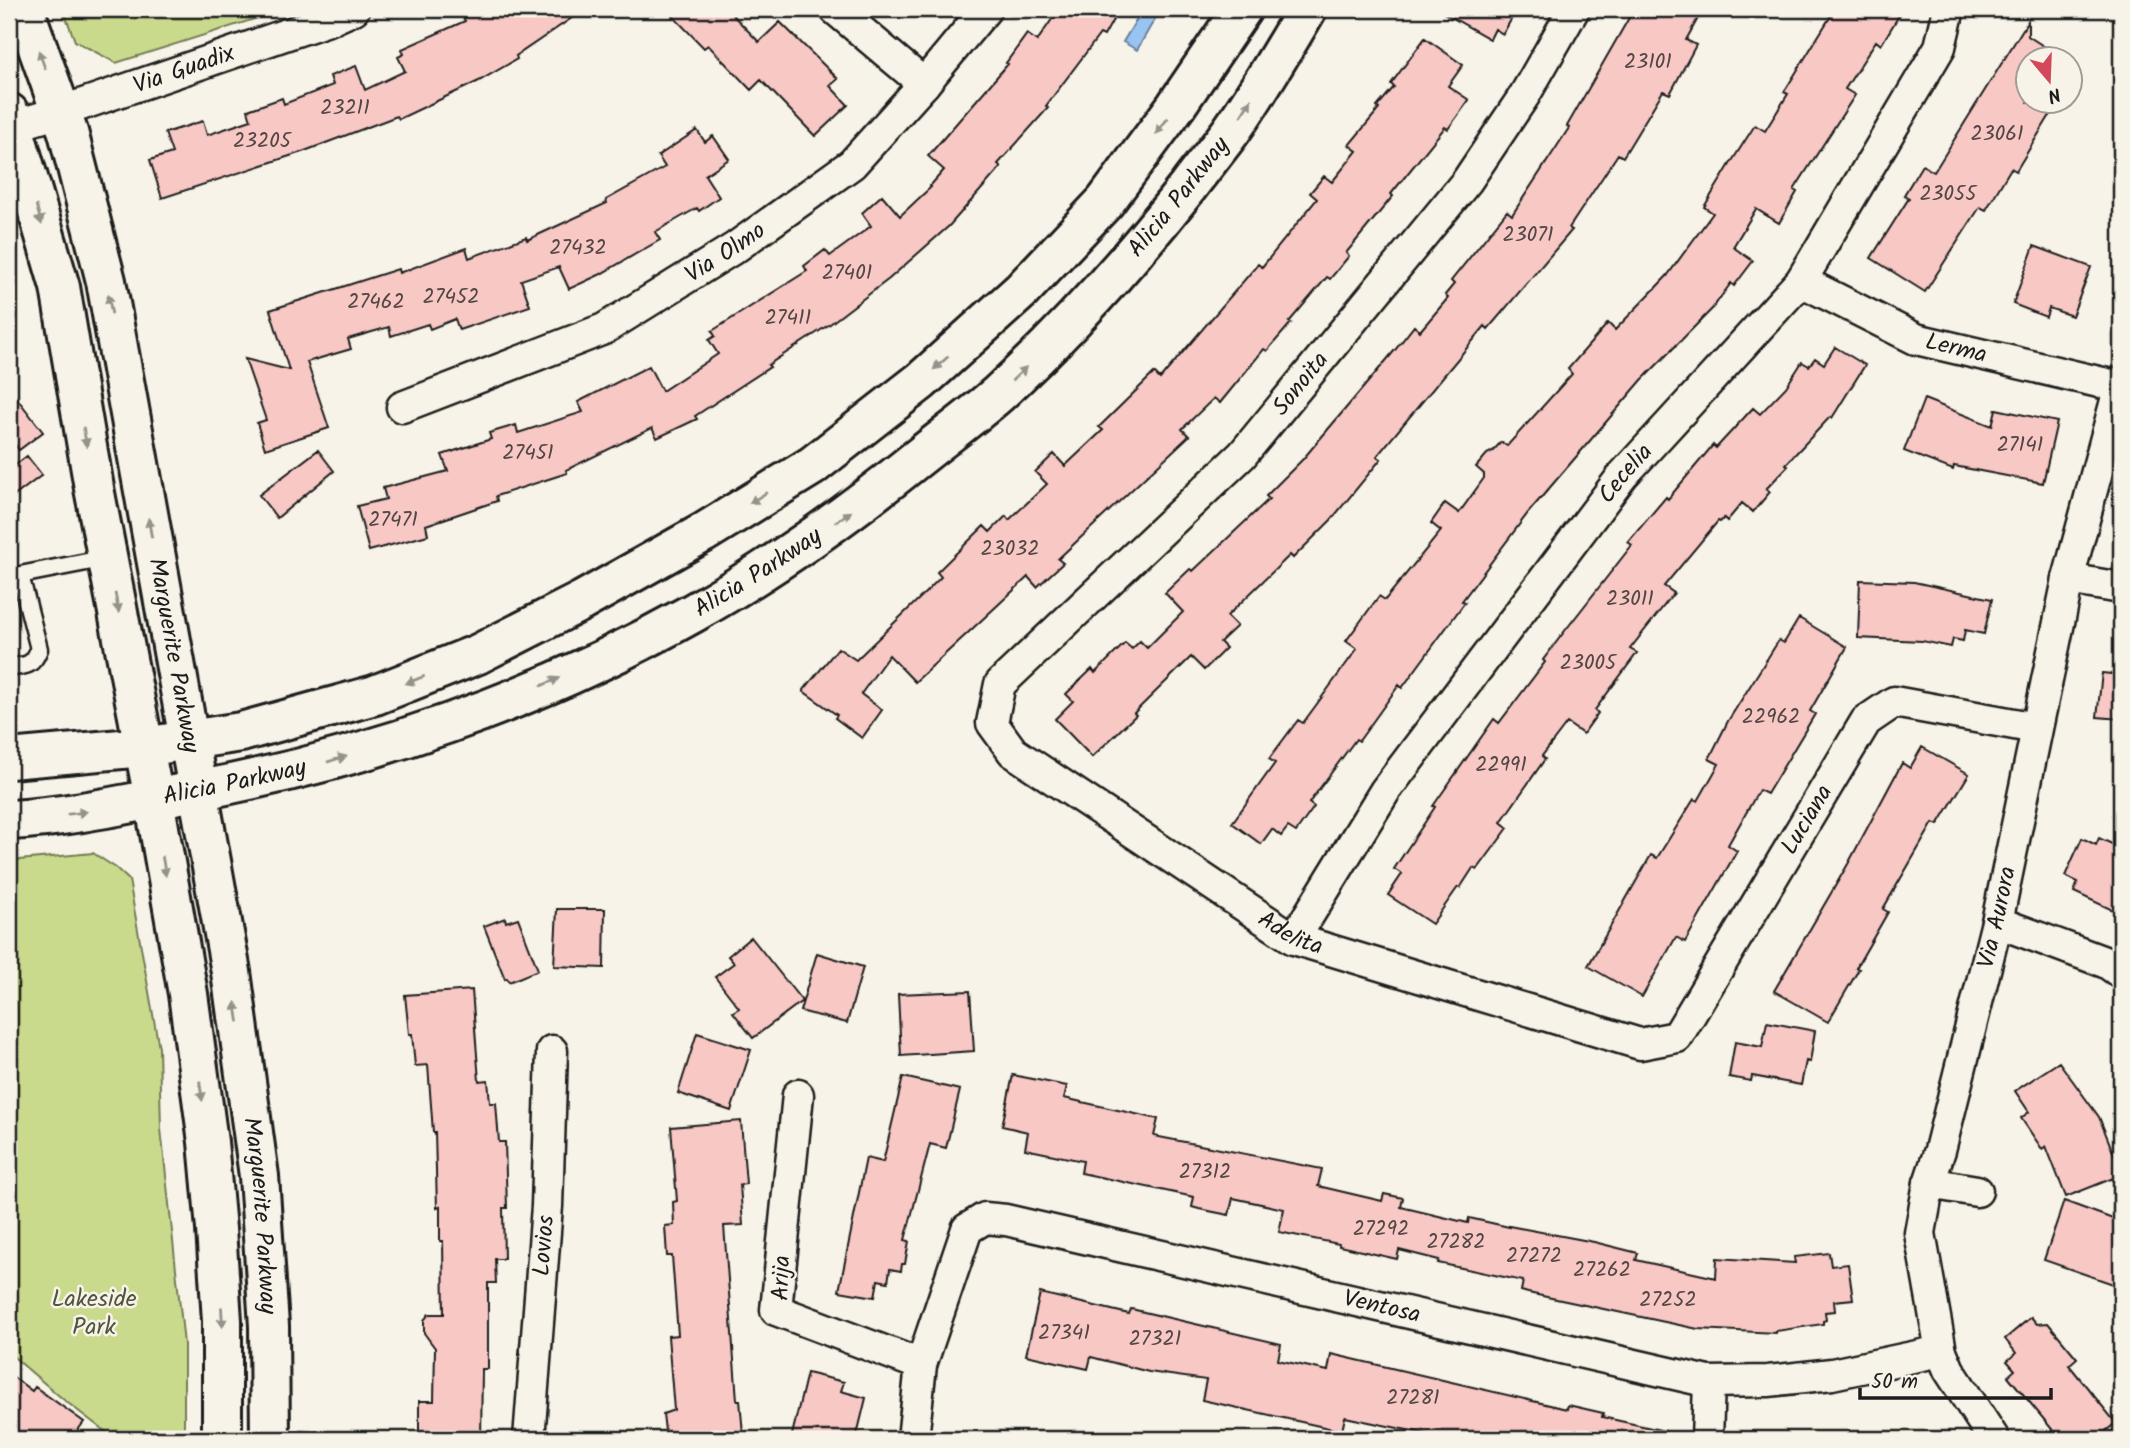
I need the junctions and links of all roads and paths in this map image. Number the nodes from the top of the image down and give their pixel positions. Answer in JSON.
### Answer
{"nodes":[{"id":1,"x":24,"y":9,"type":"edge"},
{"id":2,"x":354,"y":9,"type":"edge"},
{"id":3,"x":835,"y":9,"type":"edge"},
{"id":4,"x":986,"y":9,"type":"edge"},
{"id":5,"x":1242,"y":9,"type":"edge"},
{"id":6,"x":1307,"y":9,"type":"edge"},
{"id":7,"x":1574,"y":9,"type":"edge"},
{"id":8,"x":1949,"y":9,"type":"edge"},
{"id":9,"x":924,"y":84,"type":"junction"},
{"id":10,"x":61,"y":112,"type":"junction"},
{"id":11,"x":11,"y":119,"type":"edge"},
{"id":12,"x":1801,"y":281,"type":"junction"},
{"id":13,"x":2121,"y":385,"type":"edge"},
{"id":14,"x":402,"y":407,"type":"dead end"},
{"id":15,"x":108,"y":558,"type":"junction"},
{"id":16,"x":15,"y":578,"type":"edge"},
{"id":17,"x":2068,"y":579,"type":"junction"},
{"id":18,"x":2121,"y":588,"type":"edge"},
{"id":19,"x":9,"y":667,"type":"edge"},
{"id":20,"x":992,"y":723,"type":"joint"},
{"id":21,"x":2036,"y":728,"type":"junction"},
{"id":22,"x":190,"y":740,"type":"junction"},
{"id":23,"x":144,"y":747,"type":"junction"},
{"id":24,"x":9,"y":759,"type":"edge"},
{"id":25,"x":198,"y":790,"type":"junction"},
{"id":26,"x":154,"y":799,"type":"junction"},
{"id":27,"x":9,"y":820,"type":"edge"},
{"id":28,"x":1997,"y":922,"type":"junction"},
{"id":29,"x":1294,"y":939,"type":"junction"},
{"id":30,"x":2121,"y":973,"type":"edge"},
{"id":31,"x":1640,"y":1044,"type":"joint"},
{"id":32,"x":552,"y":1051,"type":"dead end"},
{"id":33,"x":798,"y":1095,"type":"dead end"},
{"id":34,"x":1928,"y":1184,"type":"junction"},
{"id":35,"x":1977,"y":1191,"type":"dead end"},
{"id":36,"x":1941,"y":1352,"type":"junction"},
{"id":37,"x":921,"y":1365,"type":"junction"},
{"id":38,"x":1709,"y":1382,"type":"junction"},
{"id":39,"x":222,"y":1439,"type":"edge"},
{"id":40,"x":270,"y":1439,"type":"edge"},
{"id":41,"x":528,"y":1439,"type":"edge"},
{"id":42,"x":913,"y":1439,"type":"edge"},
{"id":43,"x":1707,"y":1439,"type":"edge"},
{"id":44,"x":1994,"y":1439,"type":"edge"}],
"edges":[{"from":10,"to":1,"type":"main road","name":"Marguerite Parkway","one_way":true},
{"from":2,"to":10,"type":"street","name":"Via Guadix"},
{"from":3,"to":9,"type":"street"},
{"from":4,"to":9,"type":"street","name":"Via Olmo"},
{"from":5,"to":22,"type":"main road","name":"Alicia Parkway","one_way":true},
{"from":25,"to":6,"type":"main road","name":"Alicia Parkway","one_way":true},
{"from":7,"to":20,"type":"street","name":"Sonoita"},
{"from":8,"to":12,"type":"street","name":"Cecelia"},
{"from":9,"to":14,"type":"street","name":"Via Olmo"},
{"from":10,"to":11,"type":"street","name":"Via Guadix"},
{"from":22,"to":10,"type":"main road","name":"Marguerite Parkway","one_way":true},
{"from":11,"to":15,"type":"main road","name":"Marguerite Parkway","one_way":true},
{"from":12,"to":13,"type":"street","name":"Lerma"},
{"from":12,"to":29,"type":"street","name":"Cecelia"},
{"from":13,"to":17,"type":"street","name":"Via Aurora"},
{"from":15,"to":16,"type":"lane"},
{"from":15,"to":23,"type":"main road","name":"Marguerite Parkway","one_way":true},
{"from":16,"to":19,"type":"lane"},
{"from":17,"to":18,"type":"street"},
{"from":17,"to":21,"type":"street","name":"Via Aurora"},
{"from":20,"to":29,"type":"street","name":"Adelita"},
{"from":21,"to":28,"type":"street","name":"Via Aurora"},
{"from":21,"to":31,"type":"street","name":"Luciana"},
{"from":22,"to":23,"type":"main road","name":"Alicia Parkway"},
{"from":22,"to":25,"type":"main road","name":"Marguerite Parkway"},
{"from":23,"to":24,"type":"main road","name":"Alicia Parkway"},
{"from":23,"to":26,"type":"main road","name":"Marguerite Parkway"},
{"from":25,"to":26,"type":"main road","name":"Alicia Parkway"},
{"from":40,"to":25,"type":"main road","name":"Marguerite Parkway","one_way":true},
{"from":27,"to":26,"type":"main road","name":"Alicia Parkway","one_way":true},
{"from":26,"to":39,"type":"main road","name":"Marguerite Parkway","one_way":true},
{"from":28,"to":30,"type":"street"},
{"from":28,"to":34,"type":"street","name":"Via Aurora"},
{"from":29,"to":31,"type":"street","name":"Adelita"},
{"from":32,"to":41,"type":"street","name":"Lovios"},
{"from":33,"to":37,"type":"street","name":"Arija"},
{"from":34,"to":35,"type":"street"},
{"from":34,"to":36,"type":"street","name":"Via Aurora"},
{"from":36,"to":38,"type":"street","name":"Ventosa"},
{"from":36,"to":44,"type":"street","name":"Via Aurora"},
{"from":37,"to":38,"type":"street","name":"Ventosa"},
{"from":37,"to":42,"type":"street","name":"Ventosa"},
{"from":38,"to":43,"type":"street"}]}
